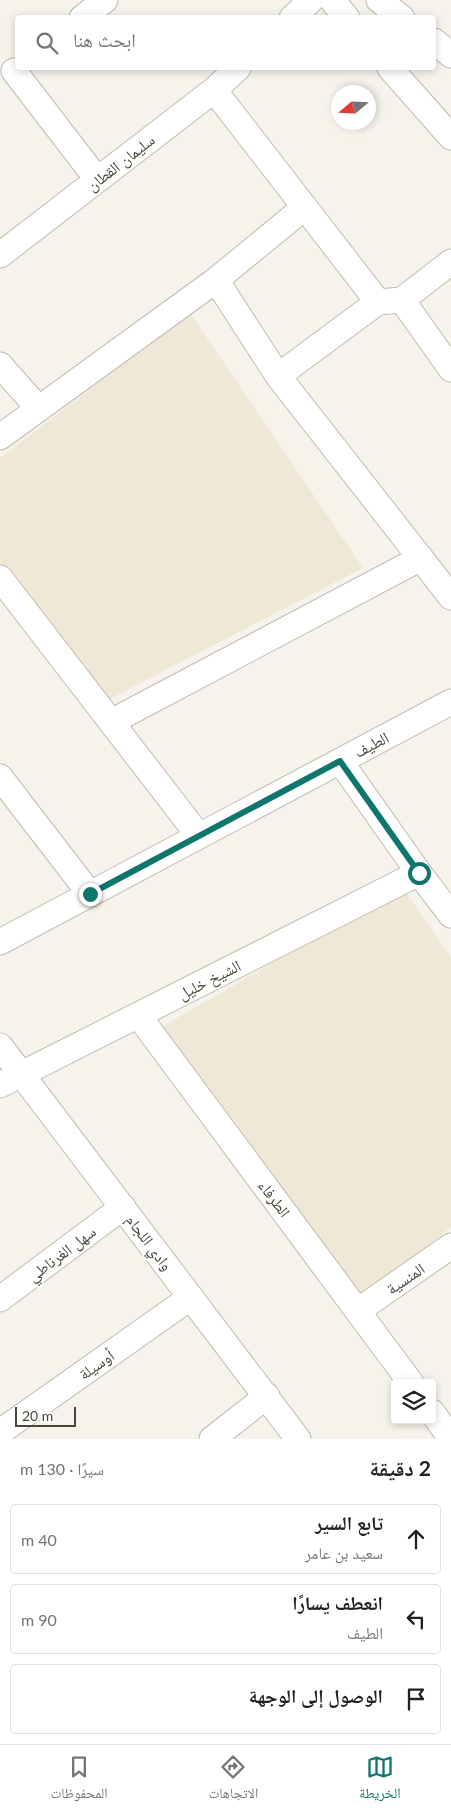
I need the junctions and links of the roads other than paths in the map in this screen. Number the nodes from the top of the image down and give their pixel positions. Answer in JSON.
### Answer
{"nodes":[{"id":1,"x":105,"y":0,"type":"edge"},
{"id":2,"x":311,"y":0,"type":"edge"},
{"id":3,"x":332,"y":0,"type":"edge"},
{"id":4,"x":379,"y":0,"type":"edge"},
{"id":5,"x":86,"y":15,"type":"edge"},
{"id":6,"x":295,"y":15,"type":"edge"},
{"id":7,"x":344,"y":15,"type":"edge"},
{"id":8,"x":398,"y":15,"type":"edge"},
{"id":9,"x":436,"y":44,"type":"edge"},
{"id":10,"x":451,"y":55,"type":"edge"},
{"id":11,"x":236,"y":70,"type":"edge"},
{"id":12,"x":392,"y":70,"type":"edge"},
{"id":13,"x":11,"y":73,"type":"edge"},
{"id":14,"x":214,"y":90,"type":"junction"},
{"id":15,"x":451,"y":137,"type":"edge"},
{"id":16,"x":97,"y":179,"type":"junction"},
{"id":17,"x":305,"y":207,"type":"junction"},
{"id":18,"x":0,"y":255,"type":"edge"},
{"id":19,"x":451,"y":262,"type":"edge"},
{"id":20,"x":216,"y":280,"type":"junction"},
{"id":21,"x":390,"y":301,"type":"junction"},
{"id":22,"x":0,"y":365,"type":"edge"},
{"id":23,"x":451,"y":369,"type":"edge"},
{"id":24,"x":278,"y":376,"type":"junction"},
{"id":25,"x":39,"y":409,"type":"junction"},
{"id":26,"x":0,"y":437,"type":"edge"},
{"id":27,"x":421,"y":558,"type":"junction"},
{"id":28,"x":0,"y":578,"type":"edge"},
{"id":29,"x":451,"y":596,"type":"edge"},
{"id":30,"x":451,"y":702,"type":"edge"},
{"id":31,"x":111,"y":722,"type":"junction"},
{"id":32,"x":340,"y":761,"type":"junction"},
{"id":33,"x":2,"y":782,"type":"edge"},
{"id":34,"x":199,"y":836,"type":"junction"},
{"id":35,"x":419,"y":873,"type":"junction"},
{"id":36,"x":90,"y":894,"type":"junction"},
{"id":37,"x":451,"y":915,"type":"edge"},
{"id":38,"x":0,"y":942,"type":"edge"},
{"id":39,"x":138,"y":1015,"type":"junction"},
{"id":40,"x":0,"y":1046,"type":"edge"},
{"id":41,"x":11,"y":1080,"type":"edge"},
{"id":42,"x":123,"y":1207,"type":"junction"},
{"id":43,"x":451,"y":1246,"type":"edge"},
{"id":44,"x":191,"y":1297,"type":"junction"},
{"id":45,"x":0,"y":1299,"type":"edge"},
{"id":46,"x":359,"y":1310,"type":"junction"},
{"id":47,"x":408,"y":1379,"type":"edge"},
{"id":48,"x":267,"y":1396,"type":"junction"},
{"id":49,"x":436,"y":1419,"type":"edge"},
{"id":50,"x":0,"y":1432,"type":"edge"},
{"id":51,"x":444,"y":1434,"type":"edge"},
{"id":52,"x":212,"y":1439,"type":"edge"},
{"id":53,"x":298,"y":1439,"type":"edge"}],
"edges":[{"from":1,"to":5,"type":"street"},
{"from":2,"to":6,"type":"street"},
{"from":3,"to":7,"type":"street"},
{"from":4,"to":8,"type":"street"},
{"from":9,"to":10,"type":"street"},
{"from":11,"to":14,"type":"street","name":"سليمان القطان"},
{"from":12,"to":15,"type":"street"},
{"from":13,"to":16,"type":"street"},
{"from":14,"to":16,"type":"street","name":"سليمان القطان"},
{"from":14,"to":17,"type":"street"},
{"from":16,"to":18,"type":"street","name":"سليمان القطان"},
{"from":17,"to":20,"type":"street"},
{"from":17,"to":21,"type":"street"},
{"from":19,"to":21,"type":"street"},
{"from":20,"to":24,"type":"street"},
{"from":20,"to":25,"type":"street"},
{"from":21,"to":23,"type":"street"},
{"from":21,"to":24,"type":"street"},
{"from":22,"to":25,"type":"street"},
{"from":24,"to":27,"type":"street"},
{"from":25,"to":26,"type":"street"},
{"from":27,"to":29,"type":"street"},
{"from":27,"to":31,"type":"street"},
{"from":28,"to":31,"type":"street"},
{"from":30,"to":32,"type":"street","name":"الطيف"},
{"from":31,"to":34,"type":"street"},
{"from":32,"to":34,"type":"street","name":"الطيف"},
{"from":32,"to":35,"type":"street"},
{"from":33,"to":36,"type":"street"},
{"from":34,"to":36,"type":"street","name":"الطيف"},
{"from":35,"to":37,"type":"street"},
{"from":35,"to":39,"type":"street","name":"الشيخ خليل"},
{"from":36,"to":38,"type":"street","name":"الطيف"},
{"from":39,"to":41,"type":"street","name":"الشيخ خليل"},
{"from":39,"to":46,"type":"street","name":"الطرفاء"},
{"from":40,"to":41,"type":"street","name":"وادي اللجام"},
{"from":41,"to":42,"type":"street","name":"وادي اللجام"},
{"from":42,"to":44,"type":"street","name":"وادي اللجام"},
{"from":42,"to":45,"type":"street","name":"سهل الغرناطي"},
{"from":43,"to":46,"type":"street","name":"المنسية"},
{"from":44,"to":48,"type":"street","name":"وادي اللجام"},
{"from":44,"to":50,"type":"street","name":"أوسيلة"},
{"from":46,"to":47,"type":"street","name":"الطرفاء"},
{"from":48,"to":52,"type":"street"},
{"from":48,"to":53,"type":"street","name":"وادي اللجام"},
{"from":49,"to":51,"type":"street"}]}
